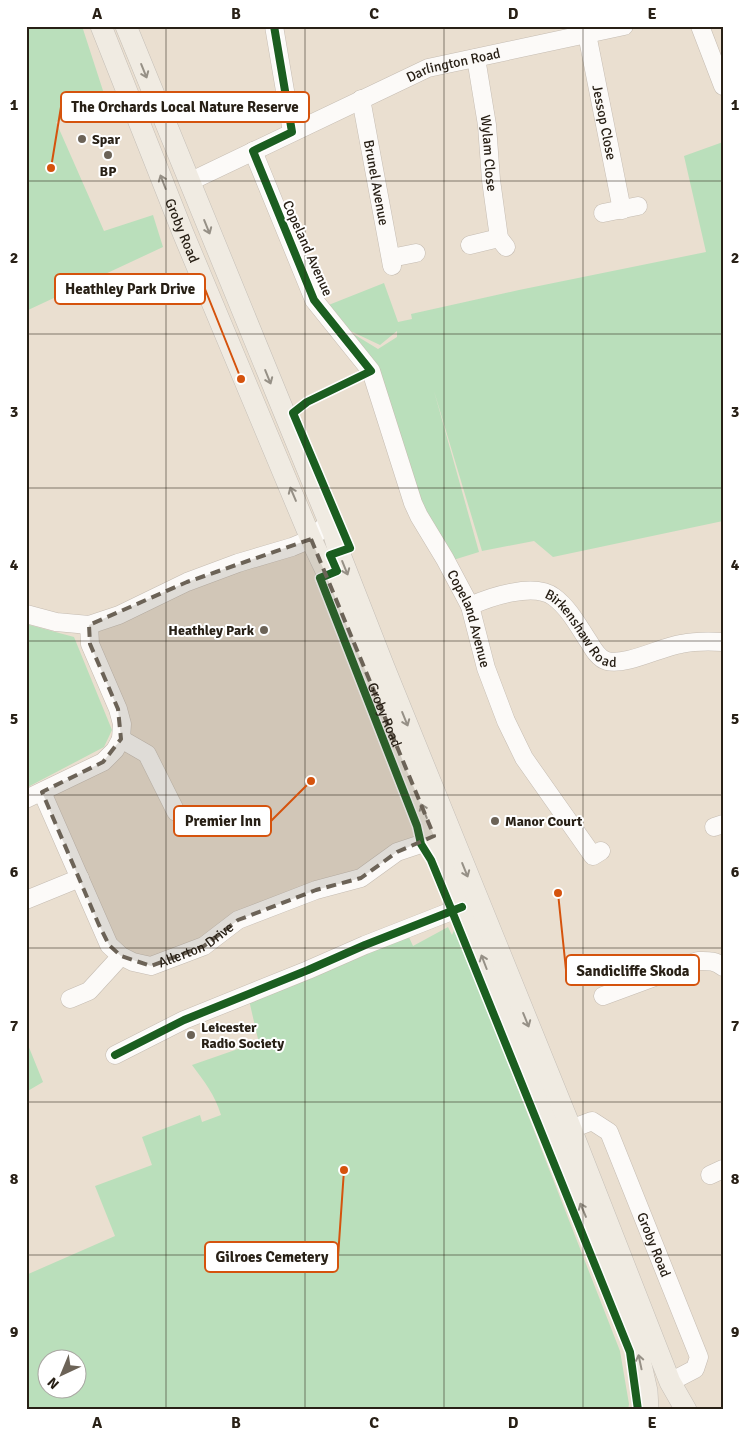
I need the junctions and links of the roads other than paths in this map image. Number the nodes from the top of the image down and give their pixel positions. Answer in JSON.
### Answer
{"nodes":[{"id":1,"x":101,"y":26,"type":"edge"},
{"id":2,"x":126,"y":26,"type":"edge"},
{"id":3,"x":274,"y":26,"type":"edge"},
{"id":4,"x":624,"y":26,"type":"edge"},
{"id":5,"x":700,"y":26,"type":"edge"},
{"id":6,"x":587,"y":34,"type":"junction"},
{"id":7,"x":476,"y":58,"type":"junction"},
{"id":8,"x":723,"y":86,"type":"edge"},
{"id":9,"x":361,"y":99,"type":"junction"},
{"id":10,"x":292,"y":132,"type":"junction"},
{"id":11,"x":253,"y":151,"type":"junction"},
{"id":12,"x":189,"y":182,"type":"junction"},
{"id":13,"x":604,"y":213,"type":"dead end"},
{"id":14,"x":470,"y":245,"type":"dead end"},
{"id":15,"x":416,"y":252,"type":"dead end"},
{"id":16,"x":329,"y":522,"type":"junction"},
{"id":17,"x":312,"y":539,"type":"junction"},
{"id":18,"x":470,"y":606,"type":"junction"},
{"id":19,"x":26,"y":614,"type":"edge"},
{"id":20,"x":89,"y":625,"type":"junction"},
{"id":21,"x":723,"y":642,"type":"edge"},
{"id":22,"x":121,"y":739,"type":"junction"},
{"id":23,"x":34,"y":796,"type":"edge"},
{"id":24,"x":176,"y":812,"type":"dead end"},
{"id":25,"x":434,"y":836,"type":"junction"},
{"id":26,"x":601,"y":851,"type":"dead end"},
{"id":27,"x":80,"y":878,"type":"junction"},
{"id":28,"x":26,"y":900,"type":"edge"},
{"id":29,"x":462,"y":907,"type":"junction"},
{"id":30,"x":121,"y":956,"type":"junction"},
{"id":31,"x":723,"y":967,"type":"edge"},
{"id":32,"x":603,"y":996,"type":"dead end"},
{"id":33,"x":70,"y":999,"type":"dead end"},
{"id":34,"x":115,"y":1055,"type":"dead end"},
{"id":35,"x":571,"y":1129,"type":"junction"},
{"id":36,"x":670,"y":1382,"type":"junction"},
{"id":37,"x":648,"y":1410,"type":"edge"},
{"id":38,"x":686,"y":1410,"type":"edge"}],
"edges":[{"from":17,"to":1,"type":"main road","name":"Groby Road","one_way":true},
{"from":2,"to":12,"type":"main road","name":"Groby Road","one_way":true},
{"from":3,"to":10,"type":"street"},
{"from":4,"to":6,"type":"street","name":"Darlington Road"},
{"from":5,"to":8,"type":"street"},
{"from":6,"to":7,"type":"street","name":"Darlington Road"},
{"from":6,"to":13,"type":"street","name":"Jessop Close"},
{"from":7,"to":9,"type":"street","name":"Darlington Road"},
{"from":7,"to":14,"type":"street","name":"Wylam Close"},
{"from":9,"to":10,"type":"street","name":"Darlington Road"},
{"from":9,"to":15,"type":"street","name":"Brunel Avenue"},
{"from":10,"to":11,"type":"street","name":"Darlington Road"},
{"from":11,"to":12,"type":"street","name":"Darlington Road"},
{"from":11,"to":18,"type":"street","name":"Copeland Avenue"},
{"from":12,"to":16,"type":"main road","name":"Groby Road","one_way":true},
{"from":16,"to":17,"type":"street"},
{"from":16,"to":35,"type":"main road","name":"Groby Road","one_way":true},
{"from":17,"to":20,"type":"street"},
{"from":25,"to":17,"type":"main road","name":"Groby Road","one_way":true},
{"from":18,"to":21,"type":"street","name":"Birkenshaw Road"},
{"from":18,"to":26,"type":"street","name":"Copeland Avenue"},
{"from":19,"to":20,"type":"street"},
{"from":20,"to":22,"type":"street"},
{"from":22,"to":23,"type":"street"},
{"from":22,"to":24,"type":"street"},
{"from":23,"to":27,"type":"street"},
{"from":25,"to":29,"type":"main road","name":"Groby Road"},
{"from":25,"to":30,"type":"street","name":"Allerton Drive"},
{"from":27,"to":28,"type":"street"},
{"from":27,"to":30,"type":"street"},
{"from":29,"to":34,"type":"street"},
{"from":37,"to":29,"type":"main road","name":"Groby Road","one_way":true},
{"from":30,"to":33,"type":"street"},
{"from":31,"to":32,"type":"street"},
{"from":35,"to":36,"type":"main road","name":"Groby Road"},
{"from":35,"to":36,"type":"street","name":"Groby Road"},
{"from":36,"to":38,"type":"main road","name":"Groby Road"}]}
